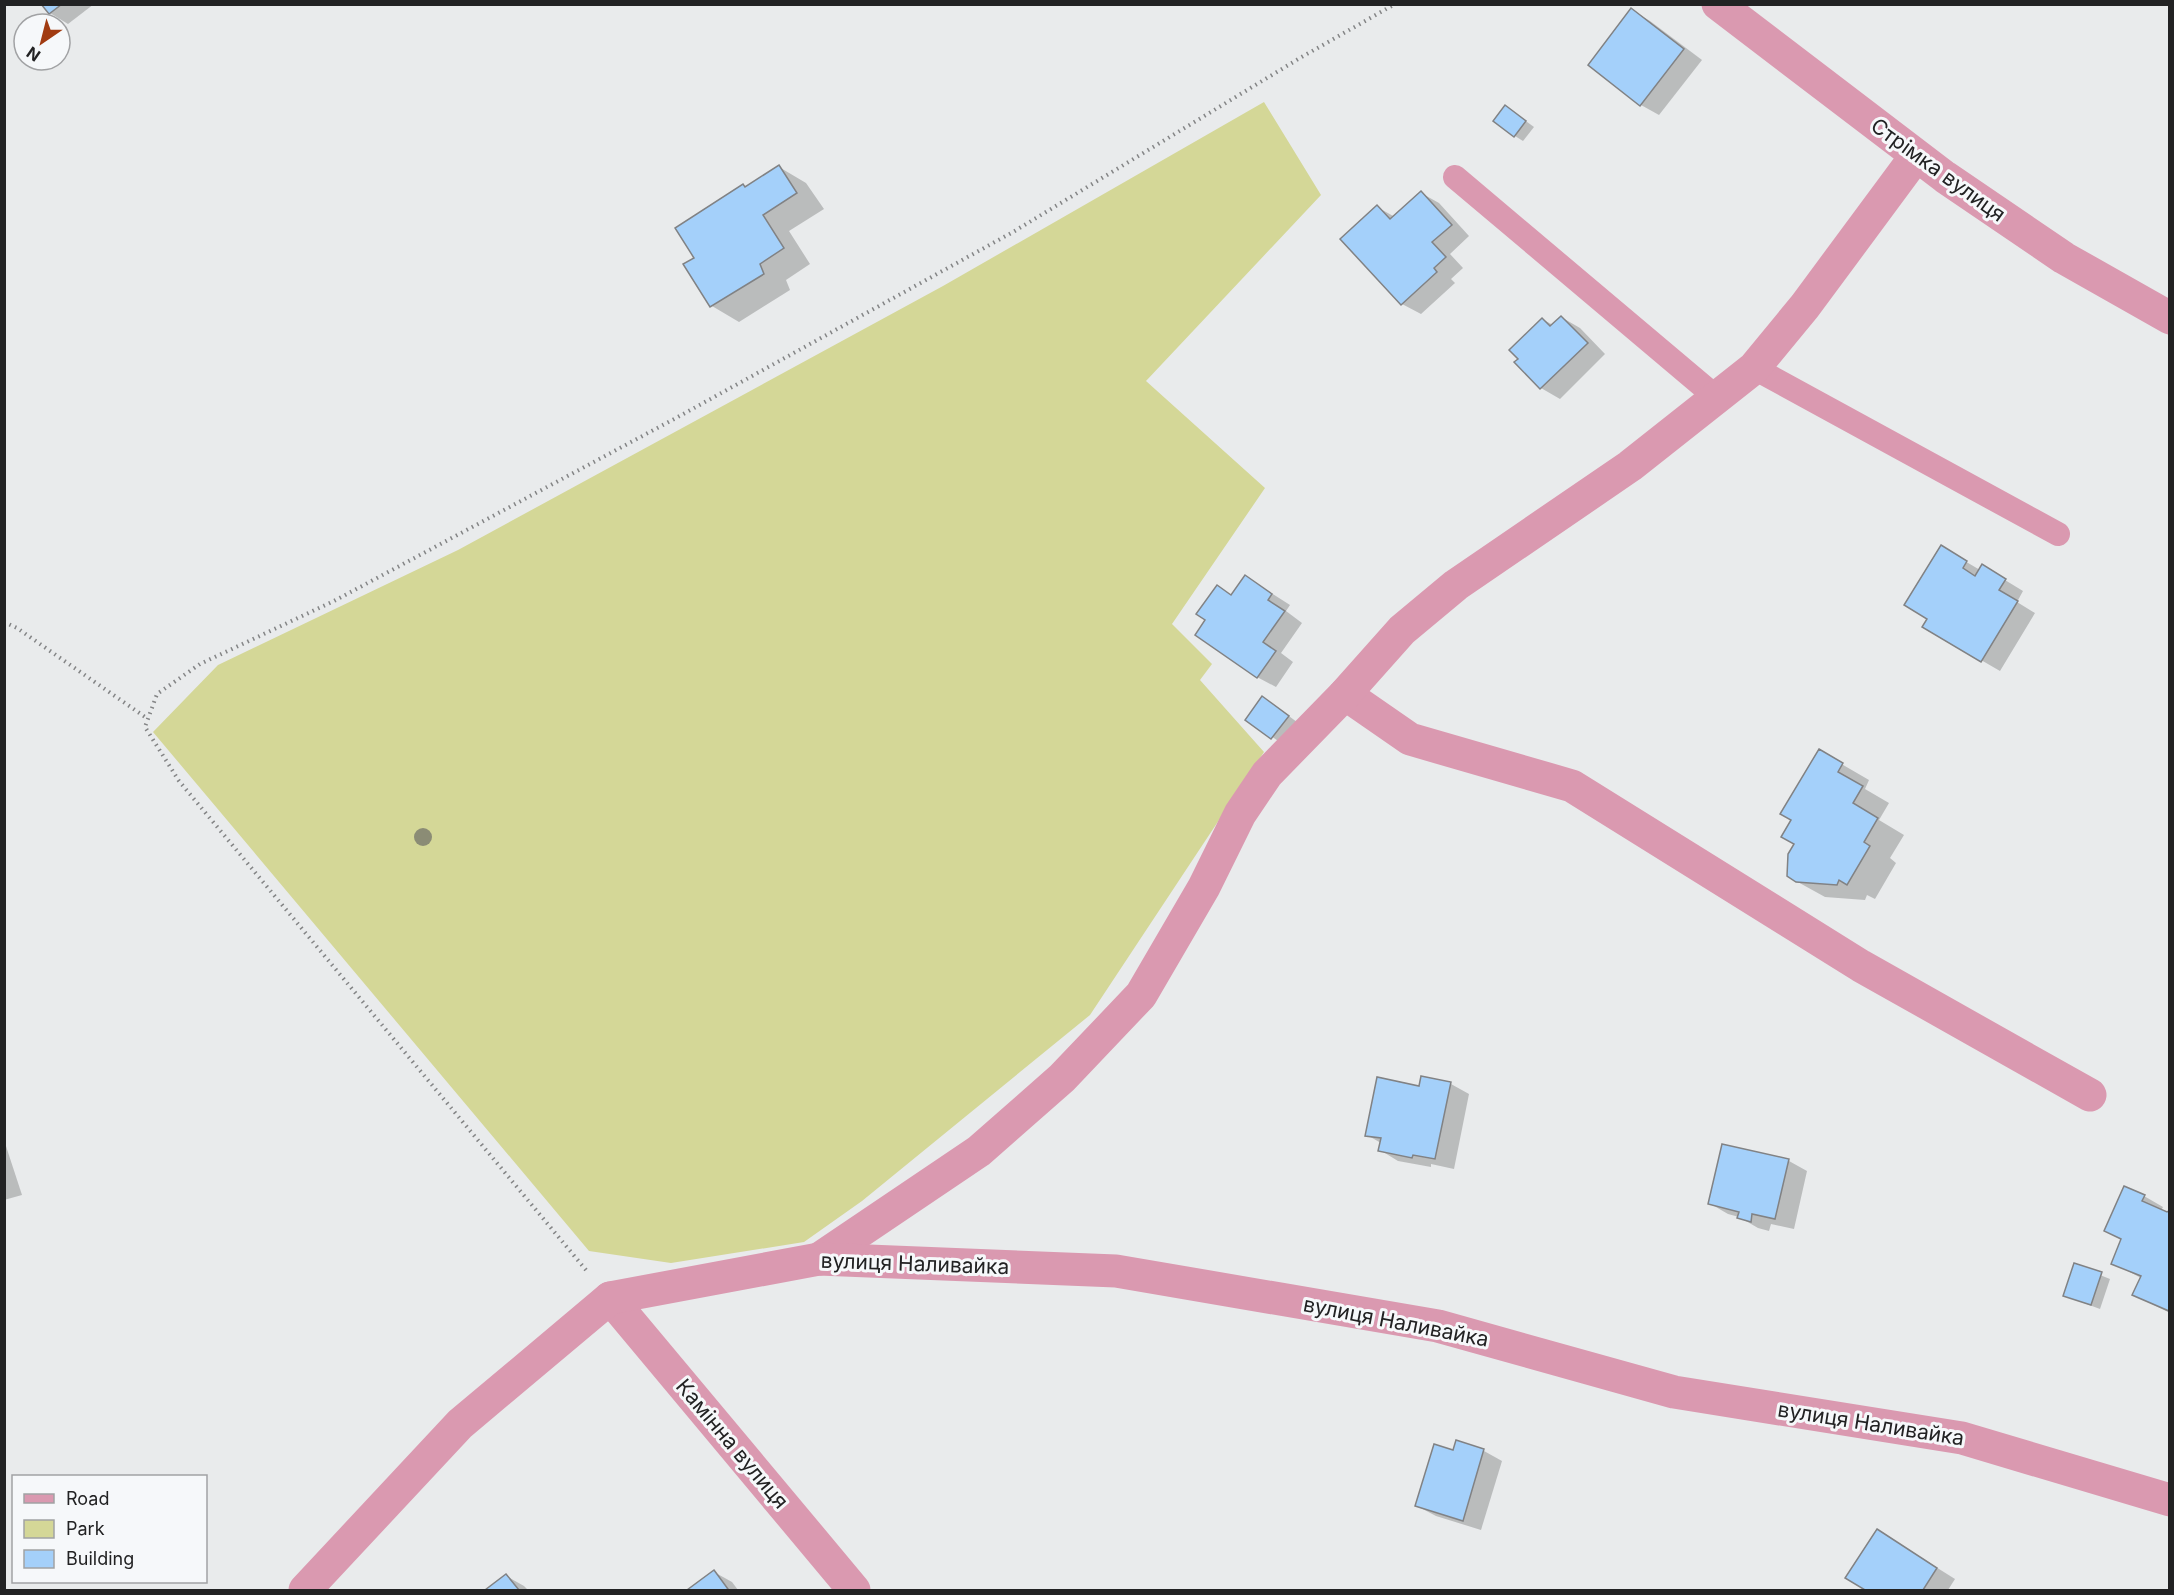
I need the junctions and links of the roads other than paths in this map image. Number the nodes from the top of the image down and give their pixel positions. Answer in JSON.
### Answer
{"nodes":[{"id":1,"x":1718,"y":4,"type":"edge"},
{"id":2,"x":1916,"y":156,"type":"junction"},
{"id":3,"x":1455,"y":177,"type":"dead end"},
{"id":4,"x":2169,"y":318,"type":"edge"},
{"id":5,"x":1754,"y":368,"type":"junction"},
{"id":6,"x":1717,"y":398,"type":"junction"},
{"id":7,"x":2058,"y":534,"type":"dead end"},
{"id":8,"x":1345,"y":694,"type":"junction"},
{"id":9,"x":2090,"y":1095,"type":"dead end"},
{"id":10,"x":819,"y":1259,"type":"junction"},
{"id":11,"x":610,"y":1298,"type":"junction"},
{"id":12,"x":2169,"y":1500,"type":"edge"},
{"id":13,"x":305,"y":1590,"type":"edge"},
{"id":14,"x":854,"y":1590,"type":"edge"}],
"edges":[{"from":1,"to":2,"type":"street","name":"Стрімка вулиця"},
{"from":2,"to":4,"type":"street","name":"Стрімка вулиця"},
{"from":2,"to":5,"type":"street"},
{"from":3,"to":6,"type":"lane"},
{"from":5,"to":6,"type":"street"},
{"from":5,"to":7,"type":"lane"},
{"from":6,"to":8,"type":"street"},
{"from":8,"to":9,"type":"street"},
{"from":8,"to":10,"type":"street"},
{"from":10,"to":11,"type":"street","name":"вулиця Наливайка"},
{"from":10,"to":12,"type":"street","name":"вулиця Наливайка"},
{"from":11,"to":13,"type":"street"},
{"from":11,"to":14,"type":"street","name":"Камінна вулиця"}]}
